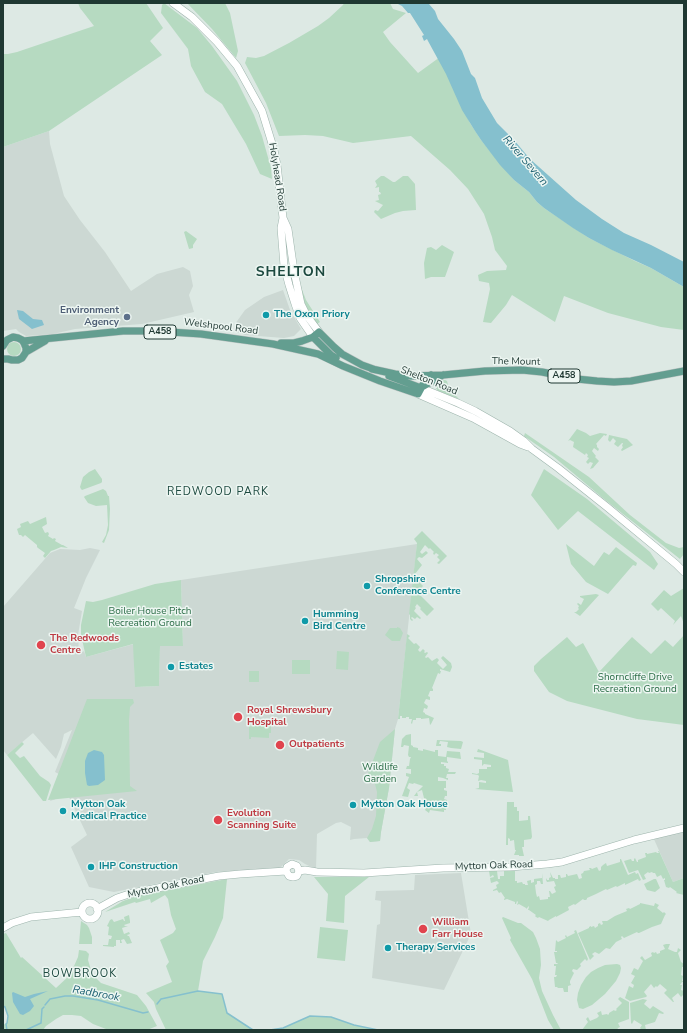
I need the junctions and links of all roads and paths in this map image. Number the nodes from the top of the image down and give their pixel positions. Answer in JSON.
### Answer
{"nodes":[{"id":1,"x":172,"y":3,"type":"edge"},
{"id":2,"x":316,"y":335,"type":"junction"},
{"id":3,"x":47,"y":339,"type":"junction"},
{"id":4,"x":23,"y":341,"type":"junction"},
{"id":5,"x":273,"y":344,"type":"junction"},
{"id":6,"x":3,"y":346,"type":"edge"},
{"id":7,"x":291,"y":348,"type":"junction"},
{"id":8,"x":3,"y":351,"type":"edge"},
{"id":9,"x":26,"y":352,"type":"junction"},
{"id":10,"x":5,"y":359,"type":"edge"},
{"id":11,"x":372,"y":369,"type":"junction"},
{"id":12,"x":354,"y":370,"type":"junction"},
{"id":13,"x":684,"y":371,"type":"edge"},
{"id":14,"x":431,"y":375,"type":"junction"},
{"id":15,"x":443,"y":375,"type":"junction"},
{"id":16,"x":419,"y":391,"type":"junction"},
{"id":17,"x":684,"y":572,"type":"edge"},
{"id":18,"x":684,"y":828,"type":"edge"},
{"id":19,"x":98,"y":909,"type":"junction"},
{"id":20,"x":82,"y":912,"type":"junction"},
{"id":21,"x":3,"y":928,"type":"edge"}],
"edges":[{"from":1,"to":2,"type":"main road","name":"Holyhead Road"},
{"from":2,"to":5,"type":"main road","name":"Welshpool Road","number":"A458"},
{"from":2,"to":7,"type":"main road"},
{"from":2,"to":11,"type":"main road","name":"Shelton Road","number":"A458"},
{"from":2,"to":12,"type":"main road","number":"A458"},
{"from":3,"to":4,"type":"main road","name":"Welshpool Road","number":"A458"},
{"from":3,"to":5,"type":"main road","name":"Welshpool Road","number":"A458"},
{"from":3,"to":9,"type":"main road","name":"Welshpool Road","number":"A458"},
{"from":4,"to":6,"type":"main road","name":"Welshpool Road","number":"A458"},
{"from":4,"to":9,"type":"main road"},
{"from":5,"to":7,"type":"main road","name":"Welshpool Road","number":"A458"},
{"from":7,"to":12,"type":"main road","name":"Welshpool Road","number":"A458"},
{"from":8,"to":10,"type":"main road","name":"Welshpool Road","number":"A458"},
{"from":9,"to":10,"type":"main road","name":"Welshpool Road","number":"A458"},
{"from":11,"to":14,"type":"main road","name":"The Mount","number":"A458"},
{"from":11,"to":16,"type":"main road","name":"Shelton Road","number":"A458"},
{"from":12,"to":16,"type":"main road","name":"Welshpool Road","number":"A458"},
{"from":13,"to":15,"type":"main road","name":"The Mount","number":"A458"},
{"from":14,"to":15,"type":"main road","name":"The Mount","number":"A458"},
{"from":14,"to":16,"type":"main road"},
{"from":15,"to":16,"type":"main road","name":"The Mount","number":"A458"},
{"from":16,"to":17,"type":"main road","name":"Shelton Road"},
{"from":18,"to":19,"type":"main road","name":"Mytton Oak Road"},
{"from":19,"to":20,"type":"main road","name":"Mytton Oak Road"},
{"from":19,"to":20,"type":"main road","name":"Mytton Oak Road"},
{"from":20,"to":21,"type":"main road","name":"Mytton Oak Road"}]}
